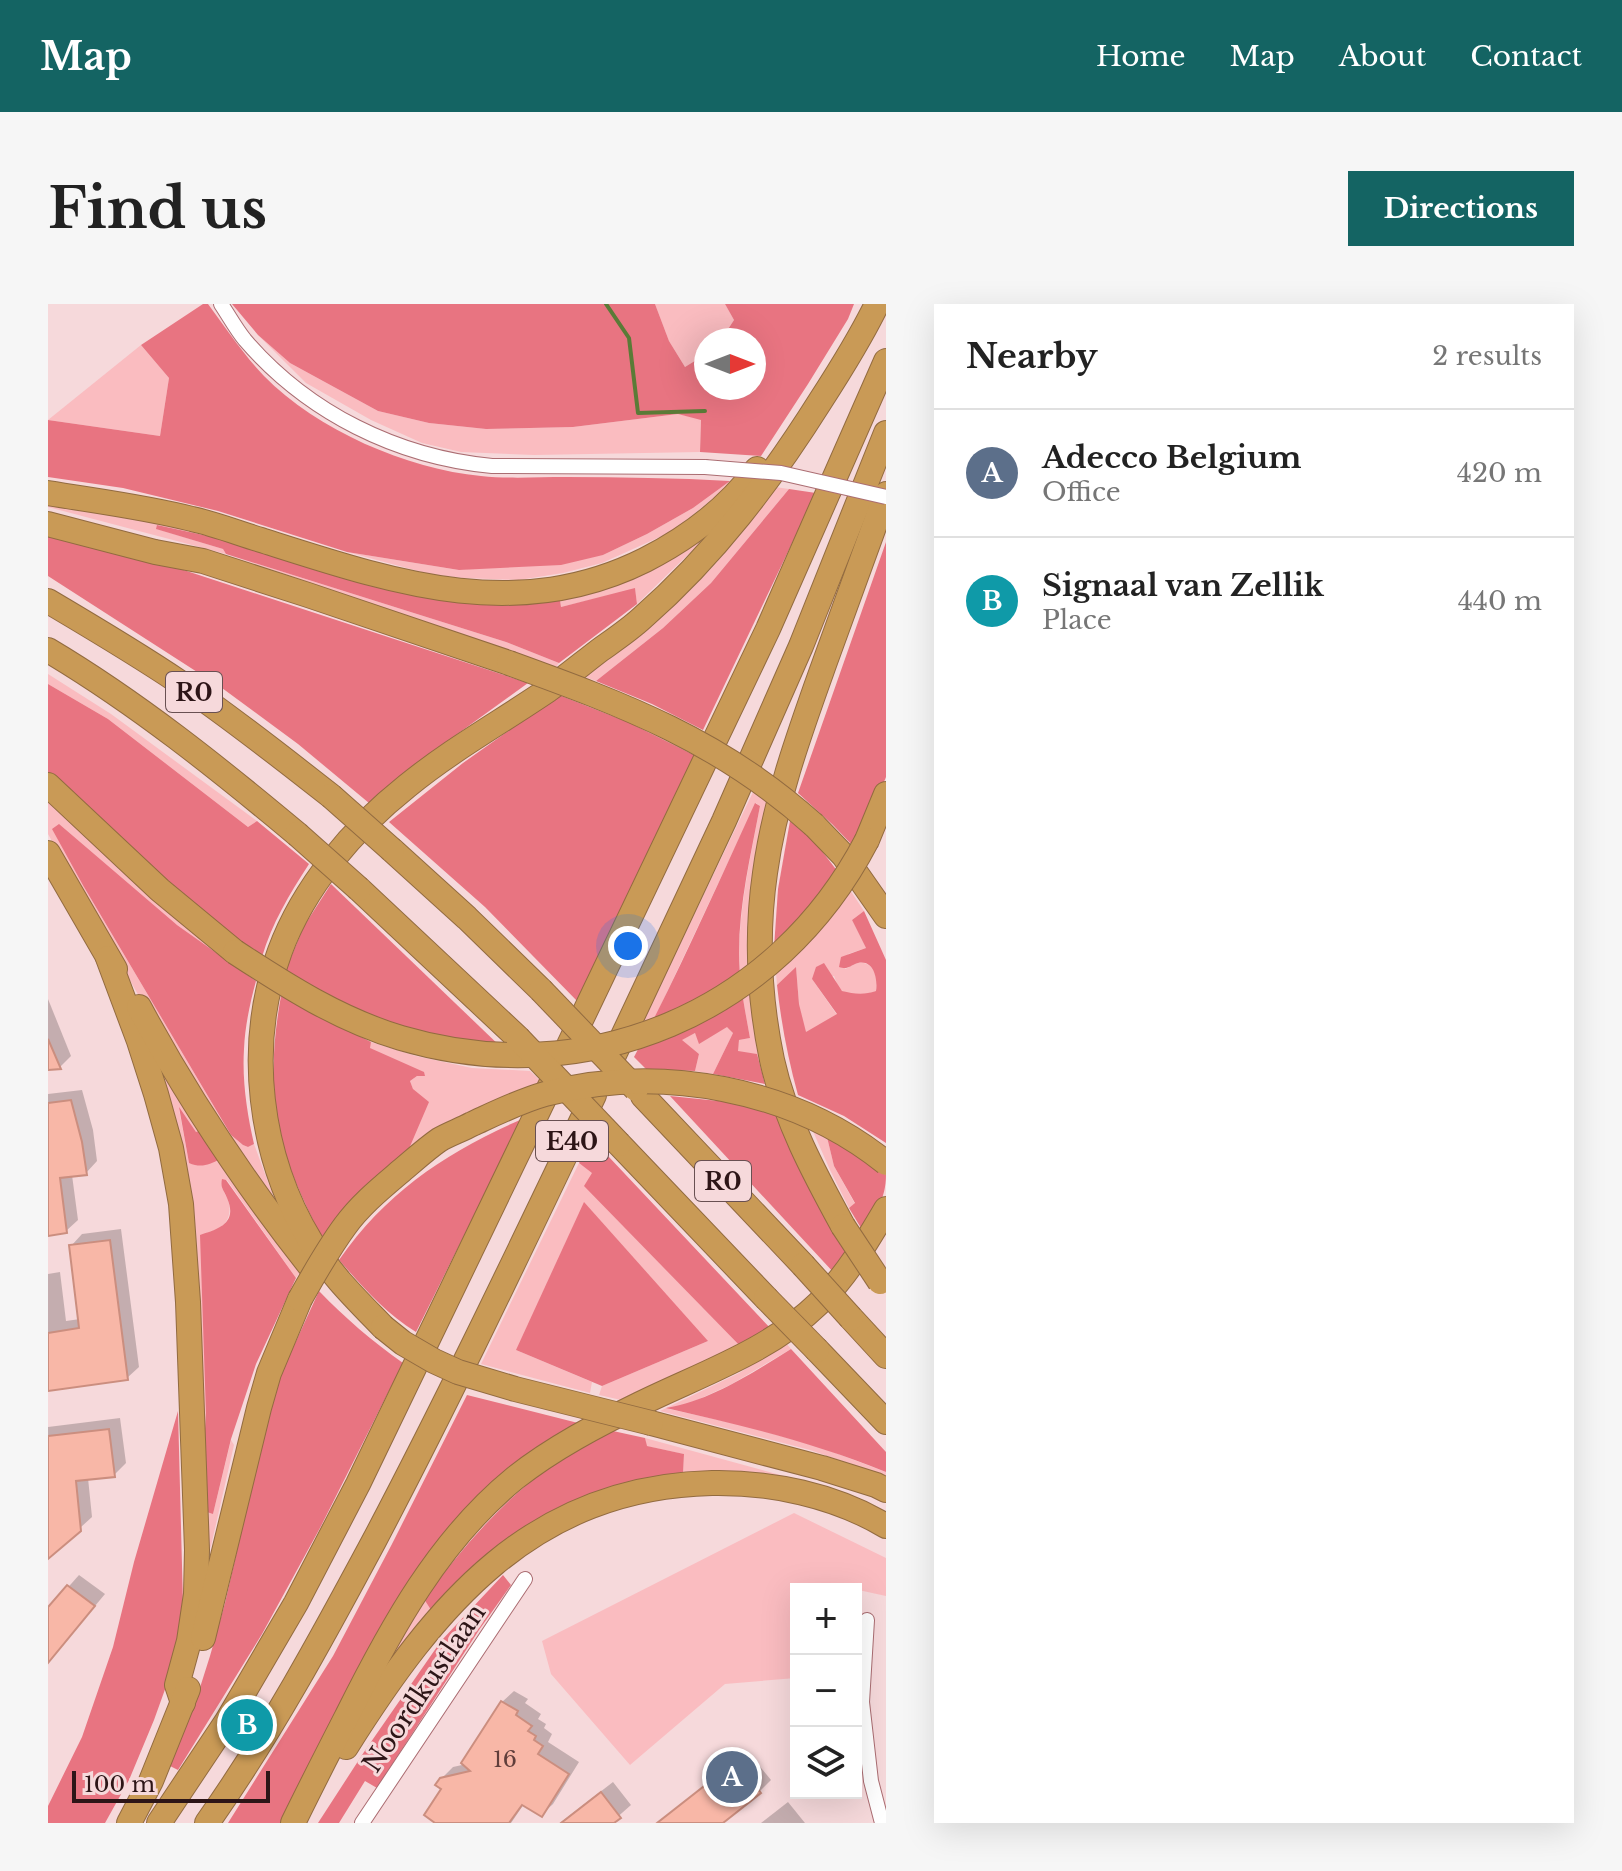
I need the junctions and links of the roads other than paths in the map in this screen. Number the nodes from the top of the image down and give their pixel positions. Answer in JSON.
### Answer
{"nodes":[{"id":1,"x":221,"y":304,"type":"edge"},
{"id":2,"x":874,"y":311,"type":"edge"},
{"id":3,"x":886,"y":361,"type":"edge"},
{"id":4,"x":886,"y":433,"type":"edge"},
{"id":5,"x":48,"y":493,"type":"edge"},
{"id":6,"x":886,"y":495,"type":"edge"},
{"id":7,"x":48,"y":524,"type":"edge"},
{"id":8,"x":48,"y":601,"type":"edge"},
{"id":9,"x":48,"y":650,"type":"edge"},
{"id":10,"x":48,"y":785,"type":"edge"},
{"id":11,"x":886,"y":794,"type":"edge"},
{"id":12,"x":48,"y":853,"type":"edge"},
{"id":13,"x":867,"y":890,"type":"junction"},
{"id":14,"x":886,"y":916,"type":"edge"},
{"id":15,"x":886,"y":932,"type":"edge"},
{"id":16,"x":108,"y":958,"type":"junction"},
{"id":17,"x":886,"y":1163,"type":"edge"},
{"id":18,"x":886,"y":1209,"type":"edge"},
{"id":19,"x":883,"y":1286,"type":"edge"},
{"id":20,"x":383,"y":1327,"type":"junction"},
{"id":21,"x":886,"y":1356,"type":"edge"},
{"id":22,"x":886,"y":1422,"type":"edge"},
{"id":23,"x":822,"y":1468,"type":"junction"},
{"id":24,"x":886,"y":1490,"type":"edge"},
{"id":25,"x":886,"y":1507,"type":"edge"},
{"id":26,"x":886,"y":1526,"type":"edge"},
{"id":27,"x":525,"y":1579,"type":"dead end"},
{"id":28,"x":867,"y":1620,"type":"dead end"},
{"id":29,"x":183,"y":1703,"type":"junction"},
{"id":30,"x":129,"y":1823,"type":"edge"},
{"id":31,"x":159,"y":1823,"type":"edge"},
{"id":32,"x":207,"y":1823,"type":"edge"},
{"id":33,"x":295,"y":1823,"type":"edge"},
{"id":34,"x":362,"y":1823,"type":"edge"},
{"id":35,"x":882,"y":1823,"type":"edge"}],
"edges":[{"from":1,"to":6,"type":"street","bridge":true},
{"from":2,"to":5,"type":"highway"},
{"from":2,"to":20,"type":"highway"},
{"from":3,"to":31,"type":"highway","number":"E40"},
{"from":4,"to":32,"type":"highway","number":"E40"},
{"from":6,"to":19,"type":"highway","bridge":true},
{"from":7,"to":13,"type":"highway","bridge":true},
{"from":8,"to":21,"type":"highway","number":"R0","bridge":true},
{"from":9,"to":22,"type":"highway","number":"R0","bridge":true},
{"from":10,"to":11,"type":"highway","bridge":true},
{"from":12,"to":16,"type":"highway"},
{"from":13,"to":14,"type":"highway"},
{"from":13,"to":15,"type":"highway"},
{"from":16,"to":20,"type":"highway"},
{"from":16,"to":29,"type":"highway"},
{"from":17,"to":29,"type":"highway","bridge":true},
{"from":18,"to":33,"type":"highway"},
{"from":20,"to":23,"type":"highway","bridge":true},
{"from":23,"to":24,"type":"highway"},
{"from":23,"to":25,"type":"highway"},
{"from":26,"to":33,"type":"highway"},
{"from":27,"to":34,"type":"street","name":"Noordkustlaan"},
{"from":28,"to":35,"type":"street"},
{"from":29,"to":30,"type":"highway"}]}
